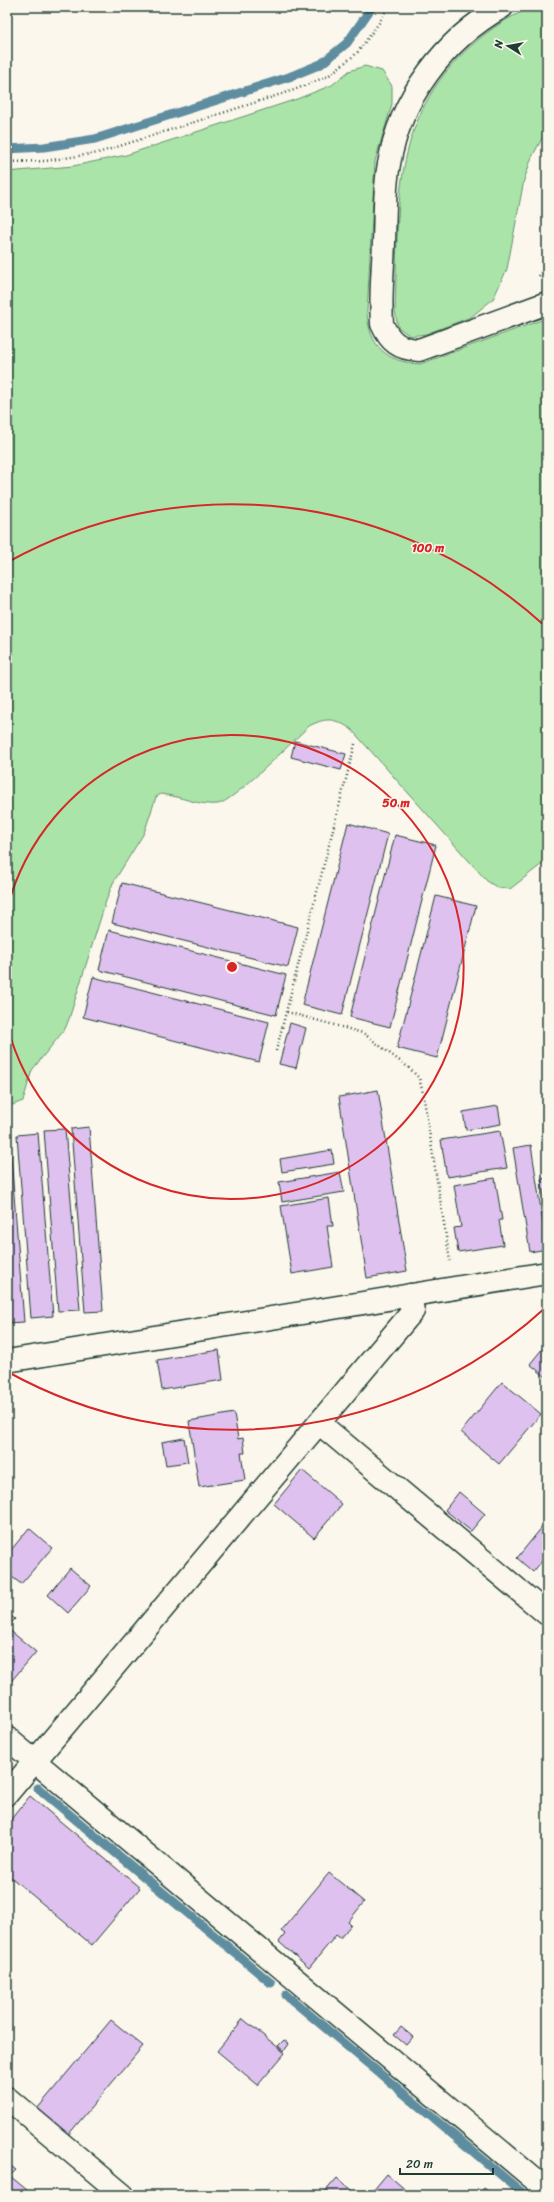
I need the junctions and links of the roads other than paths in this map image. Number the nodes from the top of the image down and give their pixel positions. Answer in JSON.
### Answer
{"nodes":[{"id":1,"x":502,"y":7,"type":"edge"},
{"id":2,"x":547,"y":303,"type":"edge"},
{"id":3,"x":547,"y":1273,"type":"edge"},
{"id":4,"x":410,"y":1295,"type":"junction"},
{"id":5,"x":7,"y":1362,"type":"edge"},
{"id":6,"x":319,"y":1423,"type":"junction"},
{"id":7,"x":547,"y":1614,"type":"edge"},
{"id":8,"x":7,"y":1738,"type":"edge"},
{"id":9,"x":35,"y":1761,"type":"junction"},
{"id":10,"x":7,"y":1794,"type":"edge"},
{"id":11,"x":7,"y":2098,"type":"edge"},
{"id":12,"x":547,"y":2190,"type":"edge"},
{"id":13,"x":123,"y":2195,"type":"edge"}],
"edges":[{"from":1,"to":2,"type":"street"},
{"from":3,"to":4,"type":"street"},
{"from":4,"to":5,"type":"street"},
{"from":4,"to":6,"type":"street"},
{"from":6,"to":7,"type":"street"},
{"from":6,"to":9,"type":"street"},
{"from":8,"to":9,"type":"street"},
{"from":9,"to":10,"type":"street"},
{"from":9,"to":12,"type":"street"},
{"from":11,"to":13,"type":"street"}]}
